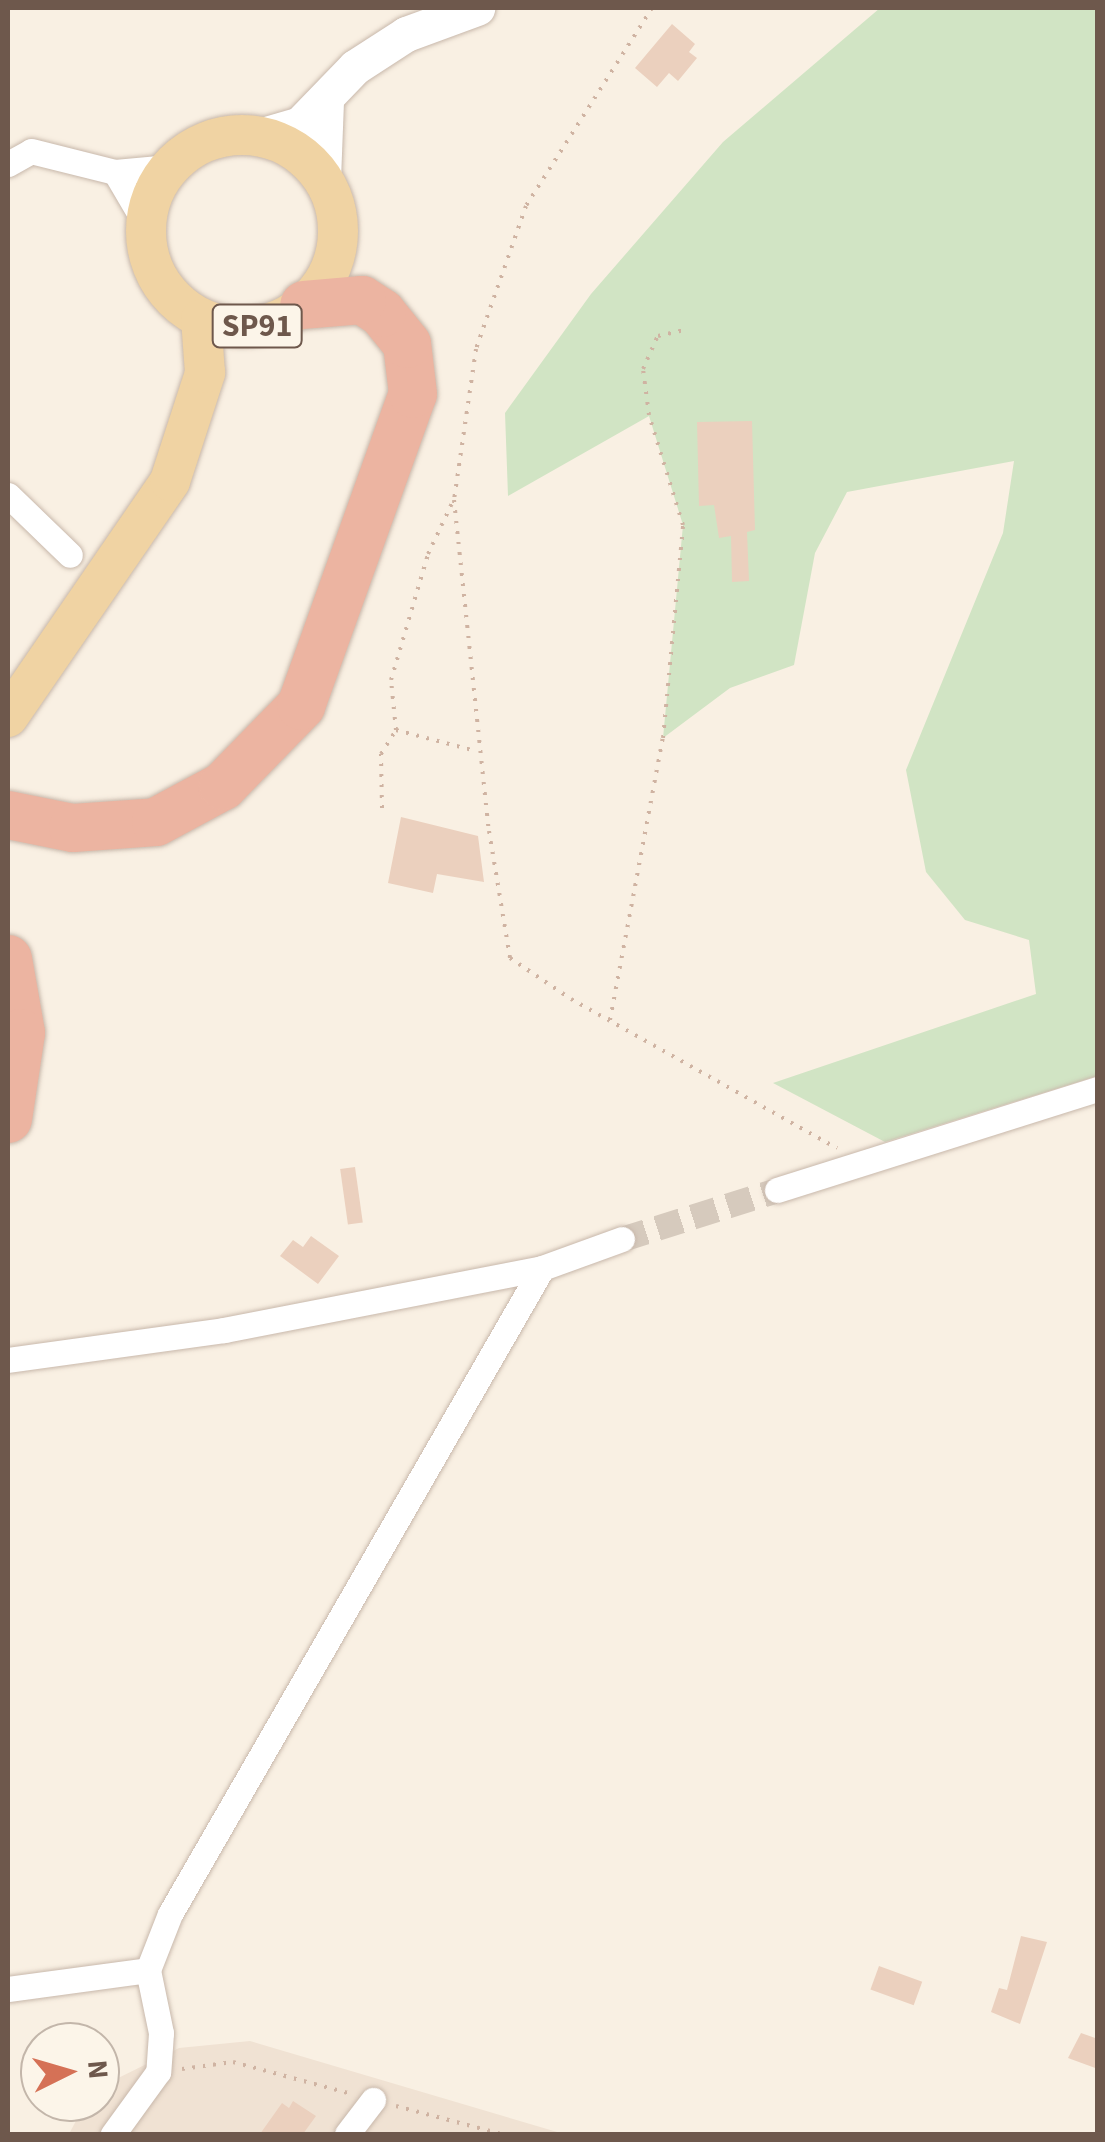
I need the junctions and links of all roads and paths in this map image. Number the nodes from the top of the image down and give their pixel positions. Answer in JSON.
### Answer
{"nodes":[{"id":1,"x":477,"y":8,"type":"edge"},
{"id":2,"x":652,"y":8,"type":"edge"},
{"id":3,"x":326,"y":102,"type":"junction"},
{"id":4,"x":259,"y":136,"type":"junction"},
{"id":5,"x":8,"y":164,"type":"edge"},
{"id":6,"x":170,"y":167,"type":"junction"},
{"id":7,"x":115,"y":172,"type":"junction"},
{"id":8,"x":323,"y":179,"type":"junction"},
{"id":9,"x":145,"y":223,"type":"junction"},
{"id":10,"x":304,"y":305,"type":"junction"},
{"id":11,"x":202,"y":319,"type":"junction"},
{"id":12,"x":247,"y":328,"type":"junction"},
{"id":13,"x":685,"y":330,"type":"dead end"},
{"id":14,"x":206,"y":373,"type":"junction"},
{"id":15,"x":8,"y":495,"type":"edge"},
{"id":16,"x":454,"y":500,"type":"junction"},
{"id":17,"x":70,"y":555,"type":"dead end"},
{"id":18,"x":8,"y":717,"type":"edge"},
{"id":19,"x":396,"y":730,"type":"junction"},
{"id":20,"x":477,"y":751,"type":"junction"},
{"id":21,"x":382,"y":808,"type":"dead end"},
{"id":22,"x":8,"y":815,"type":"edge"},
{"id":23,"x":8,"y":959,"type":"edge"},
{"id":24,"x":610,"y":1020,"type":"junction"},
{"id":25,"x":1098,"y":1089,"type":"edge"},
{"id":26,"x":8,"y":1119,"type":"edge"},
{"id":27,"x":862,"y":1161,"type":"junction"},
{"id":28,"x":777,"y":1190,"type":"tunnel mouth"},
{"id":29,"x":622,"y":1239,"type":"tunnel mouth"},
{"id":30,"x":542,"y":1268,"type":"junction"},
{"id":31,"x":8,"y":1360,"type":"edge"},
{"id":32,"x":148,"y":1970,"type":"junction"},
{"id":33,"x":8,"y":1989,"type":"edge"},
{"id":34,"x":158,"y":2072,"type":"junction"},
{"id":35,"x":372,"y":2100,"type":"junction"},
{"id":36,"x":113,"y":2134,"type":"edge"},
{"id":37,"x":347,"y":2134,"type":"edge"},
{"id":38,"x":501,"y":2134,"type":"edge"}],
"edges":[{"from":1,"to":3,"type":"street"},
{"from":2,"to":16,"type":"path"},
{"from":3,"to":4,"type":"street"},
{"from":3,"to":8,"type":"street","number":"SP91"},
{"from":4,"to":6,"type":"main road"},
{"from":4,"to":8,"type":"main road"},
{"from":5,"to":7,"type":"street"},
{"from":6,"to":7,"type":"street"},
{"from":6,"to":9,"type":"main road"},
{"from":7,"to":9,"type":"street"},
{"from":8,"to":10,"type":"main road","number":"SP91"},
{"from":9,"to":11,"type":"main road","number":"SP91"},
{"from":10,"to":12,"type":"main road","number":"SP91"},
{"from":10,"to":22,"type":"highway"},
{"from":11,"to":12,"type":"main road","number":"SP91"},
{"from":11,"to":14,"type":"main road","number":"SP91"},
{"from":12,"to":14,"type":"main road","number":"SP91"},
{"from":13,"to":24,"type":"path"},
{"from":14,"to":18,"type":"main road","number":"SP91"},
{"from":15,"to":17,"type":"street"},
{"from":16,"to":19,"type":"path"},
{"from":16,"to":20,"type":"path"},
{"from":19,"to":20,"type":"path"},
{"from":19,"to":21,"type":"path"},
{"from":20,"to":24,"type":"path"},
{"from":23,"to":26,"type":"highway"},
{"from":24,"to":27,"type":"path"},
{"from":25,"to":27,"type":"street"},
{"from":27,"to":28,"type":"street"},
{"from":29,"to":30,"type":"street"},
{"from":30,"to":31,"type":"street"},
{"from":30,"to":32,"type":"street"},
{"from":32,"to":33,"type":"street"},
{"from":32,"to":34,"type":"street"},
{"from":34,"to":35,"type":"path"},
{"from":34,"to":36,"type":"street"},
{"from":35,"to":37,"type":"street"},
{"from":35,"to":38,"type":"path"}]}
